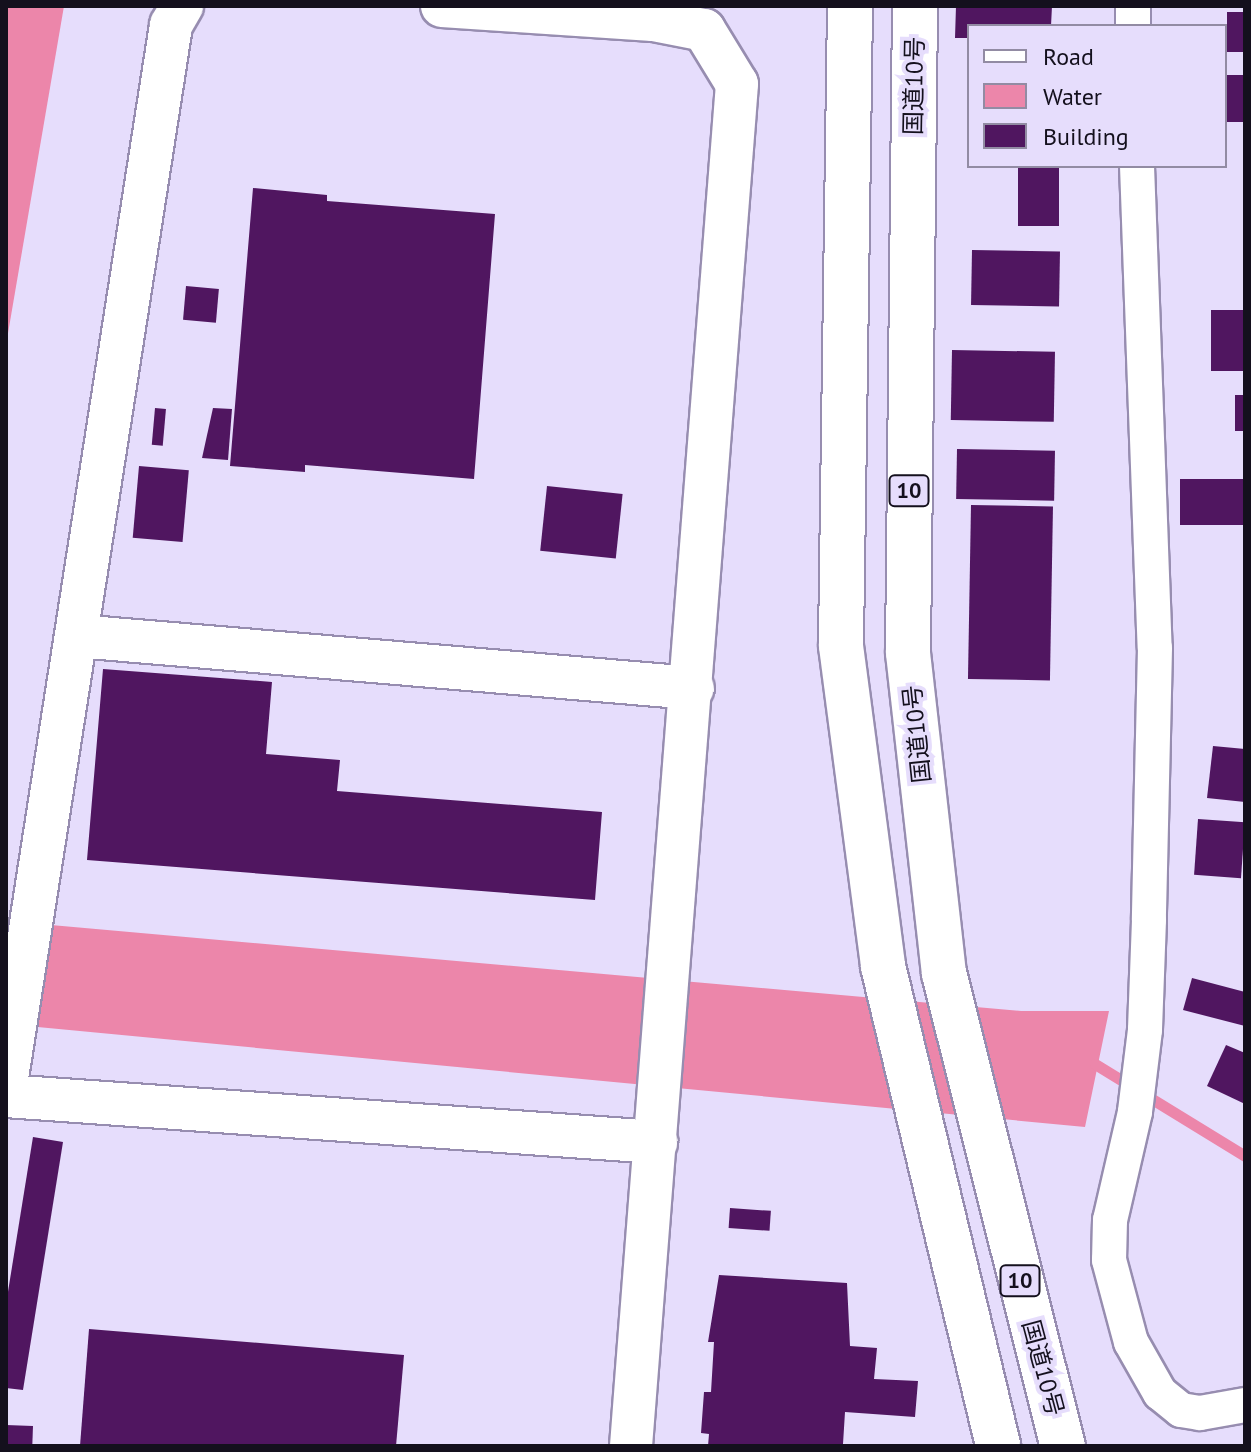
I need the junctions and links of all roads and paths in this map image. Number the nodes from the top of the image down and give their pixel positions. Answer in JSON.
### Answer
{"nodes":[{"id":1,"x":182,"y":6,"type":"edge"},
{"id":2,"x":442,"y":6,"type":"edge"},
{"id":3,"x":850,"y":6,"type":"edge"},
{"id":4,"x":915,"y":6,"type":"edge"},
{"id":5,"x":653,"y":13,"type":"edge"},
{"id":6,"x":1137,"y":168,"type":"edge"},
{"id":7,"x":77,"y":636,"type":"junction"},
{"id":8,"x":693,"y":688,"type":"junction"},
{"id":9,"x":7,"y":1082,"type":"edge"},
{"id":10,"x":657,"y":1134,"type":"junction"},
{"id":11,"x":1245,"y":1405,"type":"edge"},
{"id":12,"x":631,"y":1446,"type":"edge"},
{"id":13,"x":998,"y":1446,"type":"edge"},
{"id":14,"x":1063,"y":1446,"type":"edge"}],
"edges":[{"from":1,"to":7,"type":"street"},
{"from":2,"to":5,"type":"street"},
{"from":3,"to":13,"type":"highway","number":"10"},
{"from":4,"to":14,"type":"highway","name":"国道10号","number":"10"},
{"from":5,"to":8,"type":"street"},
{"from":6,"to":11,"type":"street"},
{"from":7,"to":8,"type":"street"},
{"from":7,"to":9,"type":"street"},
{"from":8,"to":10,"type":"street"},
{"from":9,"to":10,"type":"street"},
{"from":10,"to":12,"type":"street"}]}
